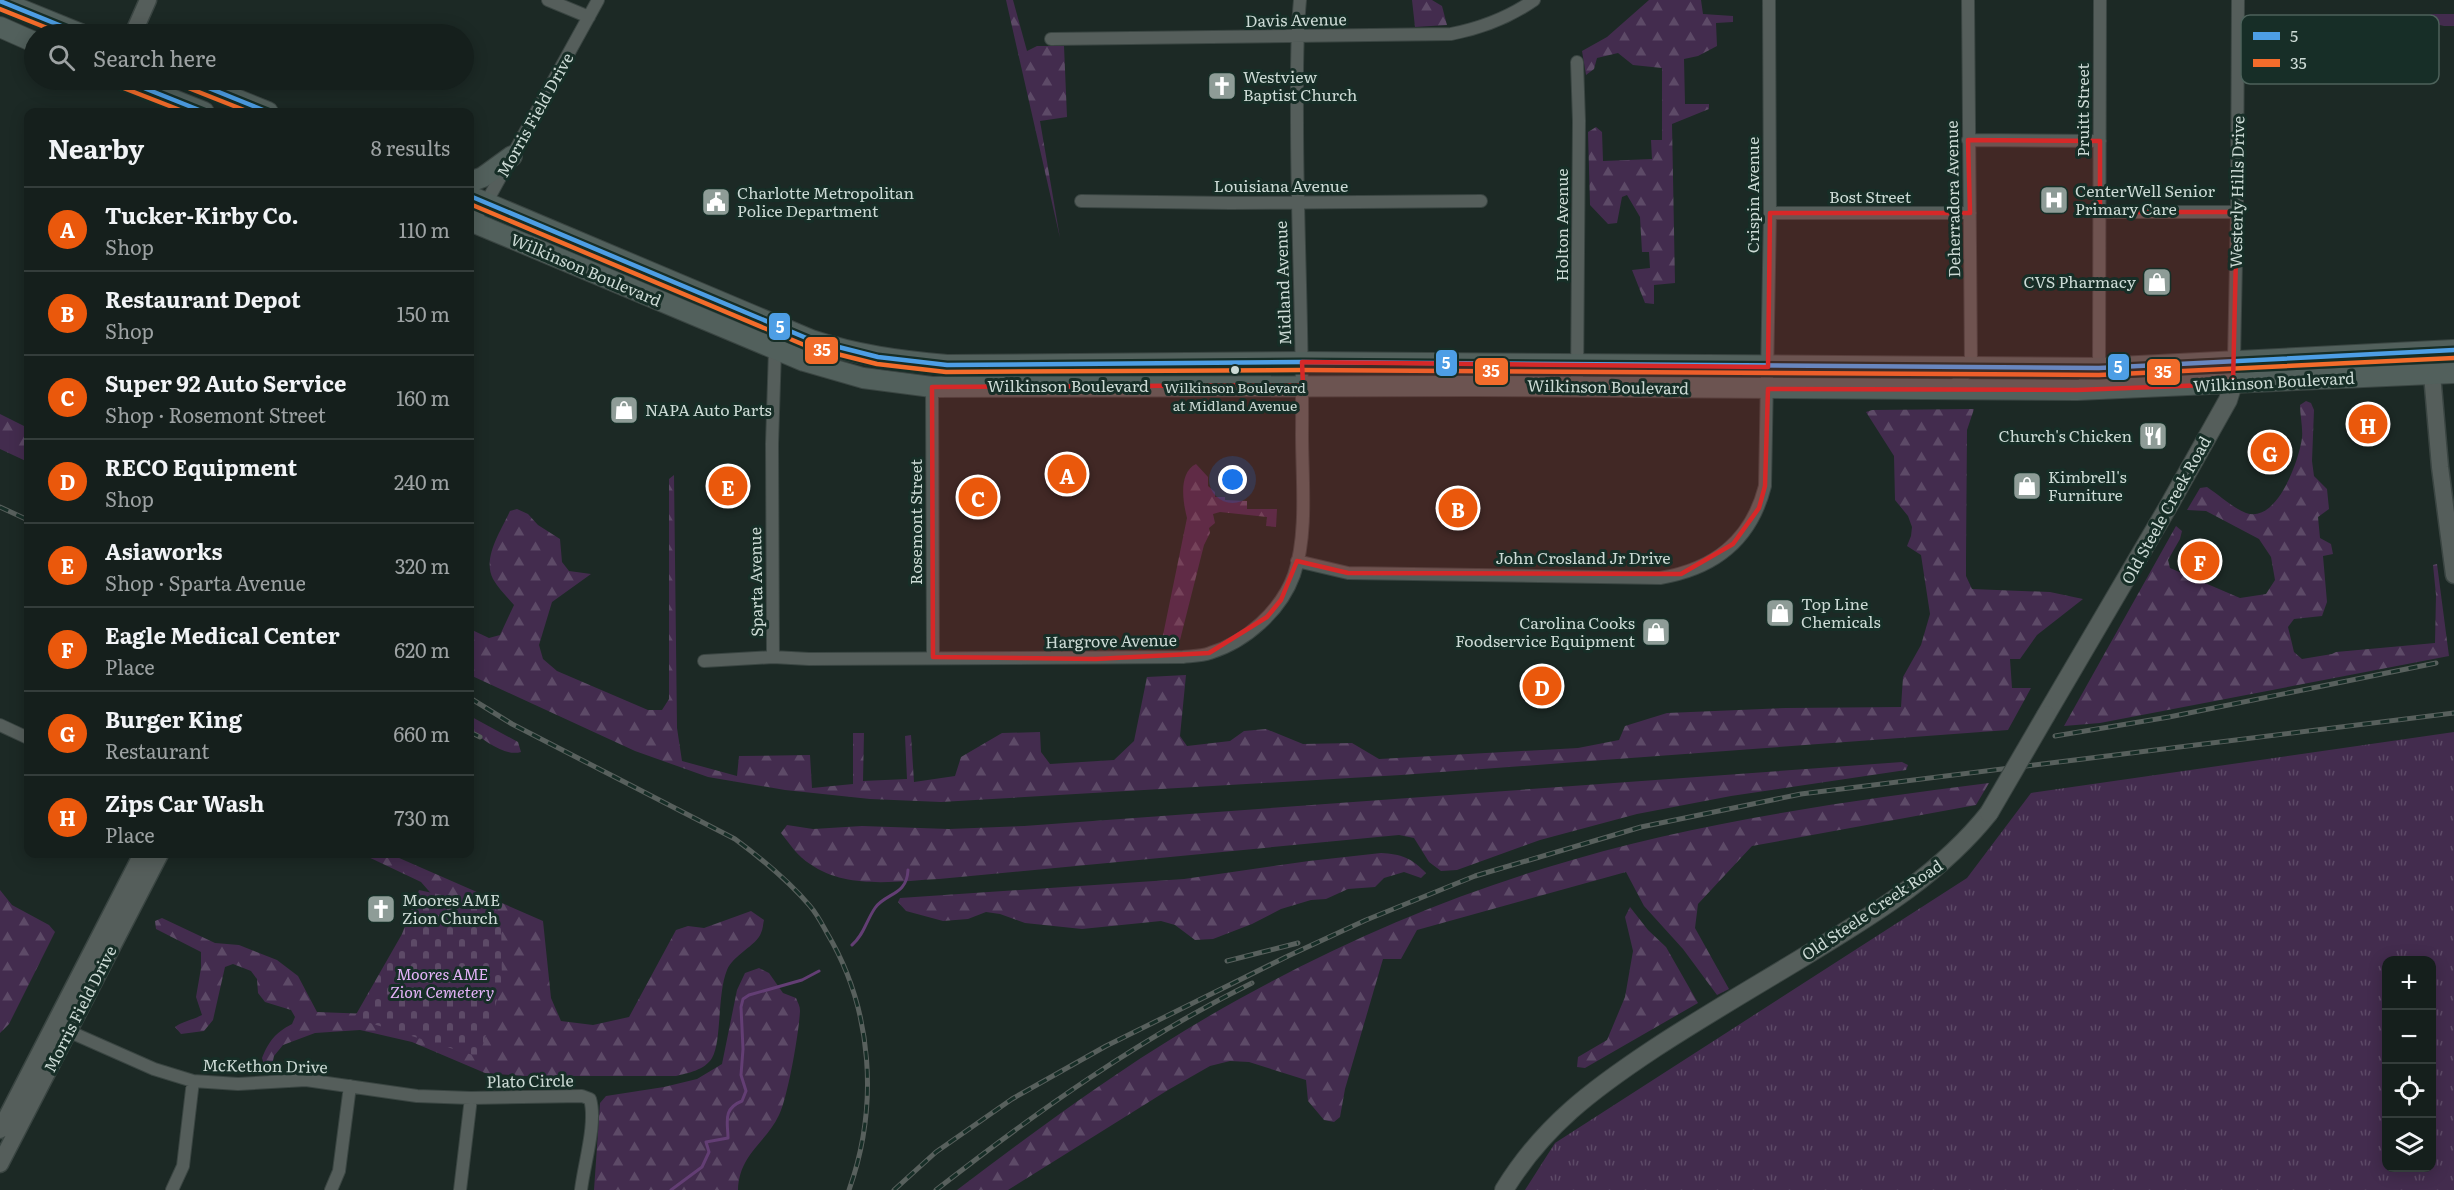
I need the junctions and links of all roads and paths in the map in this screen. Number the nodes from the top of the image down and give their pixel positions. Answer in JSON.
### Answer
{"nodes":[{"id":1,"x":148,"y":0,"type":"edge"},
{"id":2,"x":548,"y":0,"type":"edge"},
{"id":3,"x":598,"y":0,"type":"edge"},
{"id":4,"x":1300,"y":0,"type":"edge"},
{"id":5,"x":1534,"y":0,"type":"edge"},
{"id":6,"x":1769,"y":0,"type":"edge"},
{"id":7,"x":1968,"y":0,"type":"edge"},
{"id":8,"x":2100,"y":0,"type":"edge"},
{"id":9,"x":2238,"y":0,"type":"edge"},
{"id":10,"x":0,"y":1,"type":"edge"},
{"id":11,"x":589,"y":17,"type":"junction"},
{"id":12,"x":56,"y":24,"type":"edge"},
{"id":13,"x":137,"y":24,"type":"edge"},
{"id":14,"x":0,"y":27,"type":"edge"},
{"id":15,"x":1298,"y":37,"type":"junction"},
{"id":16,"x":24,"y":38,"type":"edge"},
{"id":17,"x":1051,"y":39,"type":"dead end"},
{"id":18,"x":1577,"y":62,"type":"dead end"},
{"id":19,"x":149,"y":90,"type":"edge"},
{"id":20,"x":214,"y":90,"type":"edge"},
{"id":21,"x":194,"y":108,"type":"edge"},
{"id":22,"x":258,"y":108,"type":"edge"},
{"id":23,"x":1968,"y":140,"type":"junction"},
{"id":24,"x":2100,"y":141,"type":"junction"},
{"id":25,"x":512,"y":156,"type":"junction"},
{"id":26,"x":474,"y":180,"type":"edge"},
{"id":27,"x":478,"y":200,"type":"edge"},
{"id":28,"x":1081,"y":201,"type":"dead end"},
{"id":29,"x":1481,"y":201,"type":"dead end"},
{"id":30,"x":1298,"y":203,"type":"junction"},
{"id":31,"x":2237,"y":212,"type":"junction"},
{"id":32,"x":1770,"y":213,"type":"junction"},
{"id":33,"x":1970,"y":213,"type":"junction"},
{"id":34,"x":2100,"y":213,"type":"junction"},
{"id":35,"x":474,"y":226,"type":"edge"},
{"id":36,"x":784,"y":328,"type":"junction"},
{"id":37,"x":775,"y":350,"type":"junction"},
{"id":38,"x":2454,"y":350,"type":"edge"},
{"id":39,"x":2234,"y":361,"type":"junction"},
{"id":40,"x":2454,"y":361,"type":"edge"},
{"id":41,"x":1302,"y":362,"type":"junction"},
{"id":42,"x":1577,"y":365,"type":"junction"},
{"id":43,"x":1768,"y":367,"type":"junction"},
{"id":44,"x":1971,"y":368,"type":"junction"},
{"id":45,"x":2099,"y":368,"type":"junction"},
{"id":46,"x":2454,"y":373,"type":"edge"},
{"id":47,"x":2432,"y":374,"type":"junction"},
{"id":48,"x":2233,"y":384,"type":"junction"},
{"id":49,"x":1303,"y":385,"type":"junction"},
{"id":50,"x":932,"y":387,"type":"junction"},
{"id":51,"x":1577,"y":387,"type":"junction"},
{"id":52,"x":1768,"y":389,"type":"junction"},
{"id":53,"x":1951,"y":389,"type":"junction"},
{"id":54,"x":2077,"y":390,"type":"junction"},
{"id":55,"x":1298,"y":561,"type":"junction"},
{"id":56,"x":2454,"y":575,"type":"edge"},
{"id":57,"x":773,"y":657,"type":"junction"},
{"id":58,"x":933,"y":657,"type":"junction"},
{"id":59,"x":704,"y":661,"type":"dead end"},
{"id":60,"x":0,"y":725,"type":"edge"},
{"id":61,"x":24,"y":736,"type":"edge"},
{"id":62,"x":140,"y":858,"type":"edge"},
{"id":63,"x":158,"y":858,"type":"edge"},
{"id":64,"x":68,"y":1031,"type":"junction"},
{"id":65,"x":193,"y":1082,"type":"junction"},
{"id":66,"x":350,"y":1086,"type":"junction"},
{"id":67,"x":471,"y":1098,"type":"junction"},
{"id":68,"x":0,"y":1130,"type":"edge"},
{"id":69,"x":0,"y":1164,"type":"edge"},
{"id":70,"x":172,"y":1190,"type":"edge"},
{"id":71,"x":331,"y":1190,"type":"edge"},
{"id":72,"x":460,"y":1190,"type":"edge"},
{"id":73,"x":581,"y":1190,"type":"edge"},
{"id":74,"x":1504,"y":1190,"type":"edge"}],
"edges":[{"from":1,"to":13,"type":"street"},
{"from":2,"to":11,"type":"street"},
{"from":3,"to":11,"type":"street","name":"Morris Field Drive"},
{"from":4,"to":15,"type":"street","name":"Midland Avenue"},
{"from":5,"to":15,"type":"street","name":"Davis Avenue"},
{"from":6,"to":32,"type":"street","name":"Crispin Avenue"},
{"from":7,"to":23,"type":"street","name":"Deherradora Avenue"},
{"from":8,"to":24,"type":"street","name":"Pruitt Street"},
{"from":9,"to":31,"type":"street","name":"Westerly Hills Drive"},
{"from":10,"to":12,"type":"main road"},
{"from":11,"to":25,"type":"street","name":"Morris Field Drive"},
{"from":14,"to":16,"type":"main road"},
{"from":15,"to":17,"type":"street","name":"Davis Avenue"},
{"from":15,"to":30,"type":"street","name":"Midland Avenue"},
{"from":18,"to":42,"type":"street","name":"Holton Avenue"},
{"from":19,"to":21,"type":"main road"},
{"from":20,"to":22,"type":"main road"},
{"from":23,"to":24,"type":"street"},
{"from":23,"to":33,"type":"street","name":"Deherradora Avenue"},
{"from":24,"to":34,"type":"street","name":"Pruitt Street"},
{"from":25,"to":26,"type":"main road"},
{"from":25,"to":27,"type":"street","name":"Morris Field Drive"},
{"from":27,"to":36,"type":"main road","name":"Wilkinson Boulevard"},
{"from":28,"to":30,"type":"street","name":"Louisiana Avenue"},
{"from":29,"to":30,"type":"street","name":"Louisiana Avenue"},
{"from":30,"to":41,"type":"street","name":"Midland Avenue"},
{"from":31,"to":34,"type":"street"},
{"from":31,"to":39,"type":"street","name":"Westerly Hills Drive"},
{"from":32,"to":33,"type":"street","name":"Bost Street"},
{"from":32,"to":43,"type":"street","name":"Crispin Avenue"},
{"from":33,"to":44,"type":"street","name":"Deherradora Avenue"},
{"from":34,"to":45,"type":"street","name":"Pruitt Street"},
{"from":35,"to":37,"type":"main road","name":"Wilkinson Boulevard"},
{"from":36,"to":37,"type":"street","name":"Sparta Avenue"},
{"from":36,"to":41,"type":"main road","name":"Wilkinson Boulevard"},
{"from":37,"to":50,"type":"main road","name":"Wilkinson Boulevard"},
{"from":37,"to":57,"type":"street","name":"Sparta Avenue"},
{"from":38,"to":39,"type":"main road","name":"Wilkinson Boulevard"},
{"from":39,"to":45,"type":"main road","name":"Wilkinson Boulevard"},
{"from":39,"to":48,"type":"main road","name":"Westerly Hills Drive"},
{"from":40,"to":47,"type":"main road"},
{"from":41,"to":42,"type":"main road","name":"Wilkinson Boulevard"},
{"from":41,"to":49,"type":"street","name":"Midland Avenue"},
{"from":42,"to":43,"type":"main road","name":"Wilkinson Boulevard"},
{"from":42,"to":51,"type":"street","name":"Holton Avenue"},
{"from":43,"to":44,"type":"main road","name":"Wilkinson Boulevard"},
{"from":43,"to":52,"type":"street","name":"Crispin Avenue"},
{"from":44,"to":45,"type":"main road","name":"Wilkinson Boulevard"},
{"from":44,"to":53,"type":"street"},
{"from":45,"to":54,"type":"street"},
{"from":46,"to":47,"type":"main road","name":"Wilkinson Boulevard"},
{"from":47,"to":48,"type":"main road","name":"Wilkinson Boulevard"},
{"from":47,"to":56,"type":"street"},
{"from":48,"to":54,"type":"main road","name":"Wilkinson Boulevard"},
{"from":48,"to":74,"type":"main road","name":"Old Steele Creek Road","bridge":true},
{"from":49,"to":50,"type":"main road","name":"Wilkinson Boulevard"},
{"from":49,"to":51,"type":"main road","name":"Wilkinson Boulevard"},
{"from":49,"to":55,"type":"street","name":"Hargrove Avenue"},
{"from":50,"to":58,"type":"street","name":"Rosemont Street"},
{"from":51,"to":52,"type":"main road","name":"Wilkinson Boulevard"},
{"from":52,"to":53,"type":"main road","name":"Wilkinson Boulevard"},
{"from":52,"to":55,"type":"street","name":"John Crosland Jr Drive"},
{"from":53,"to":54,"type":"main road","name":"Wilkinson Boulevard"},
{"from":55,"to":58,"type":"street","name":"Hargrove Avenue"},
{"from":57,"to":58,"type":"street","name":"Hargrove Avenue"},
{"from":57,"to":59,"type":"street","name":"Hargrove Avenue"},
{"from":60,"to":61,"type":"street"},
{"from":62,"to":68,"type":"street","name":"Morris Field Drive"},
{"from":63,"to":64,"type":"street","name":"Morris Field Drive"},
{"from":64,"to":65,"type":"street","name":"McKethon Drive"},
{"from":64,"to":69,"type":"street","name":"Morris Field Drive"},
{"from":65,"to":66,"type":"street","name":"McKethon Drive"},
{"from":65,"to":70,"type":"street"},
{"from":66,"to":67,"type":"street","name":"McKethon Drive"},
{"from":66,"to":71,"type":"street"},
{"from":67,"to":72,"type":"street","name":"Plato Circle"},
{"from":67,"to":73,"type":"street","name":"Plato Circle"}]}
